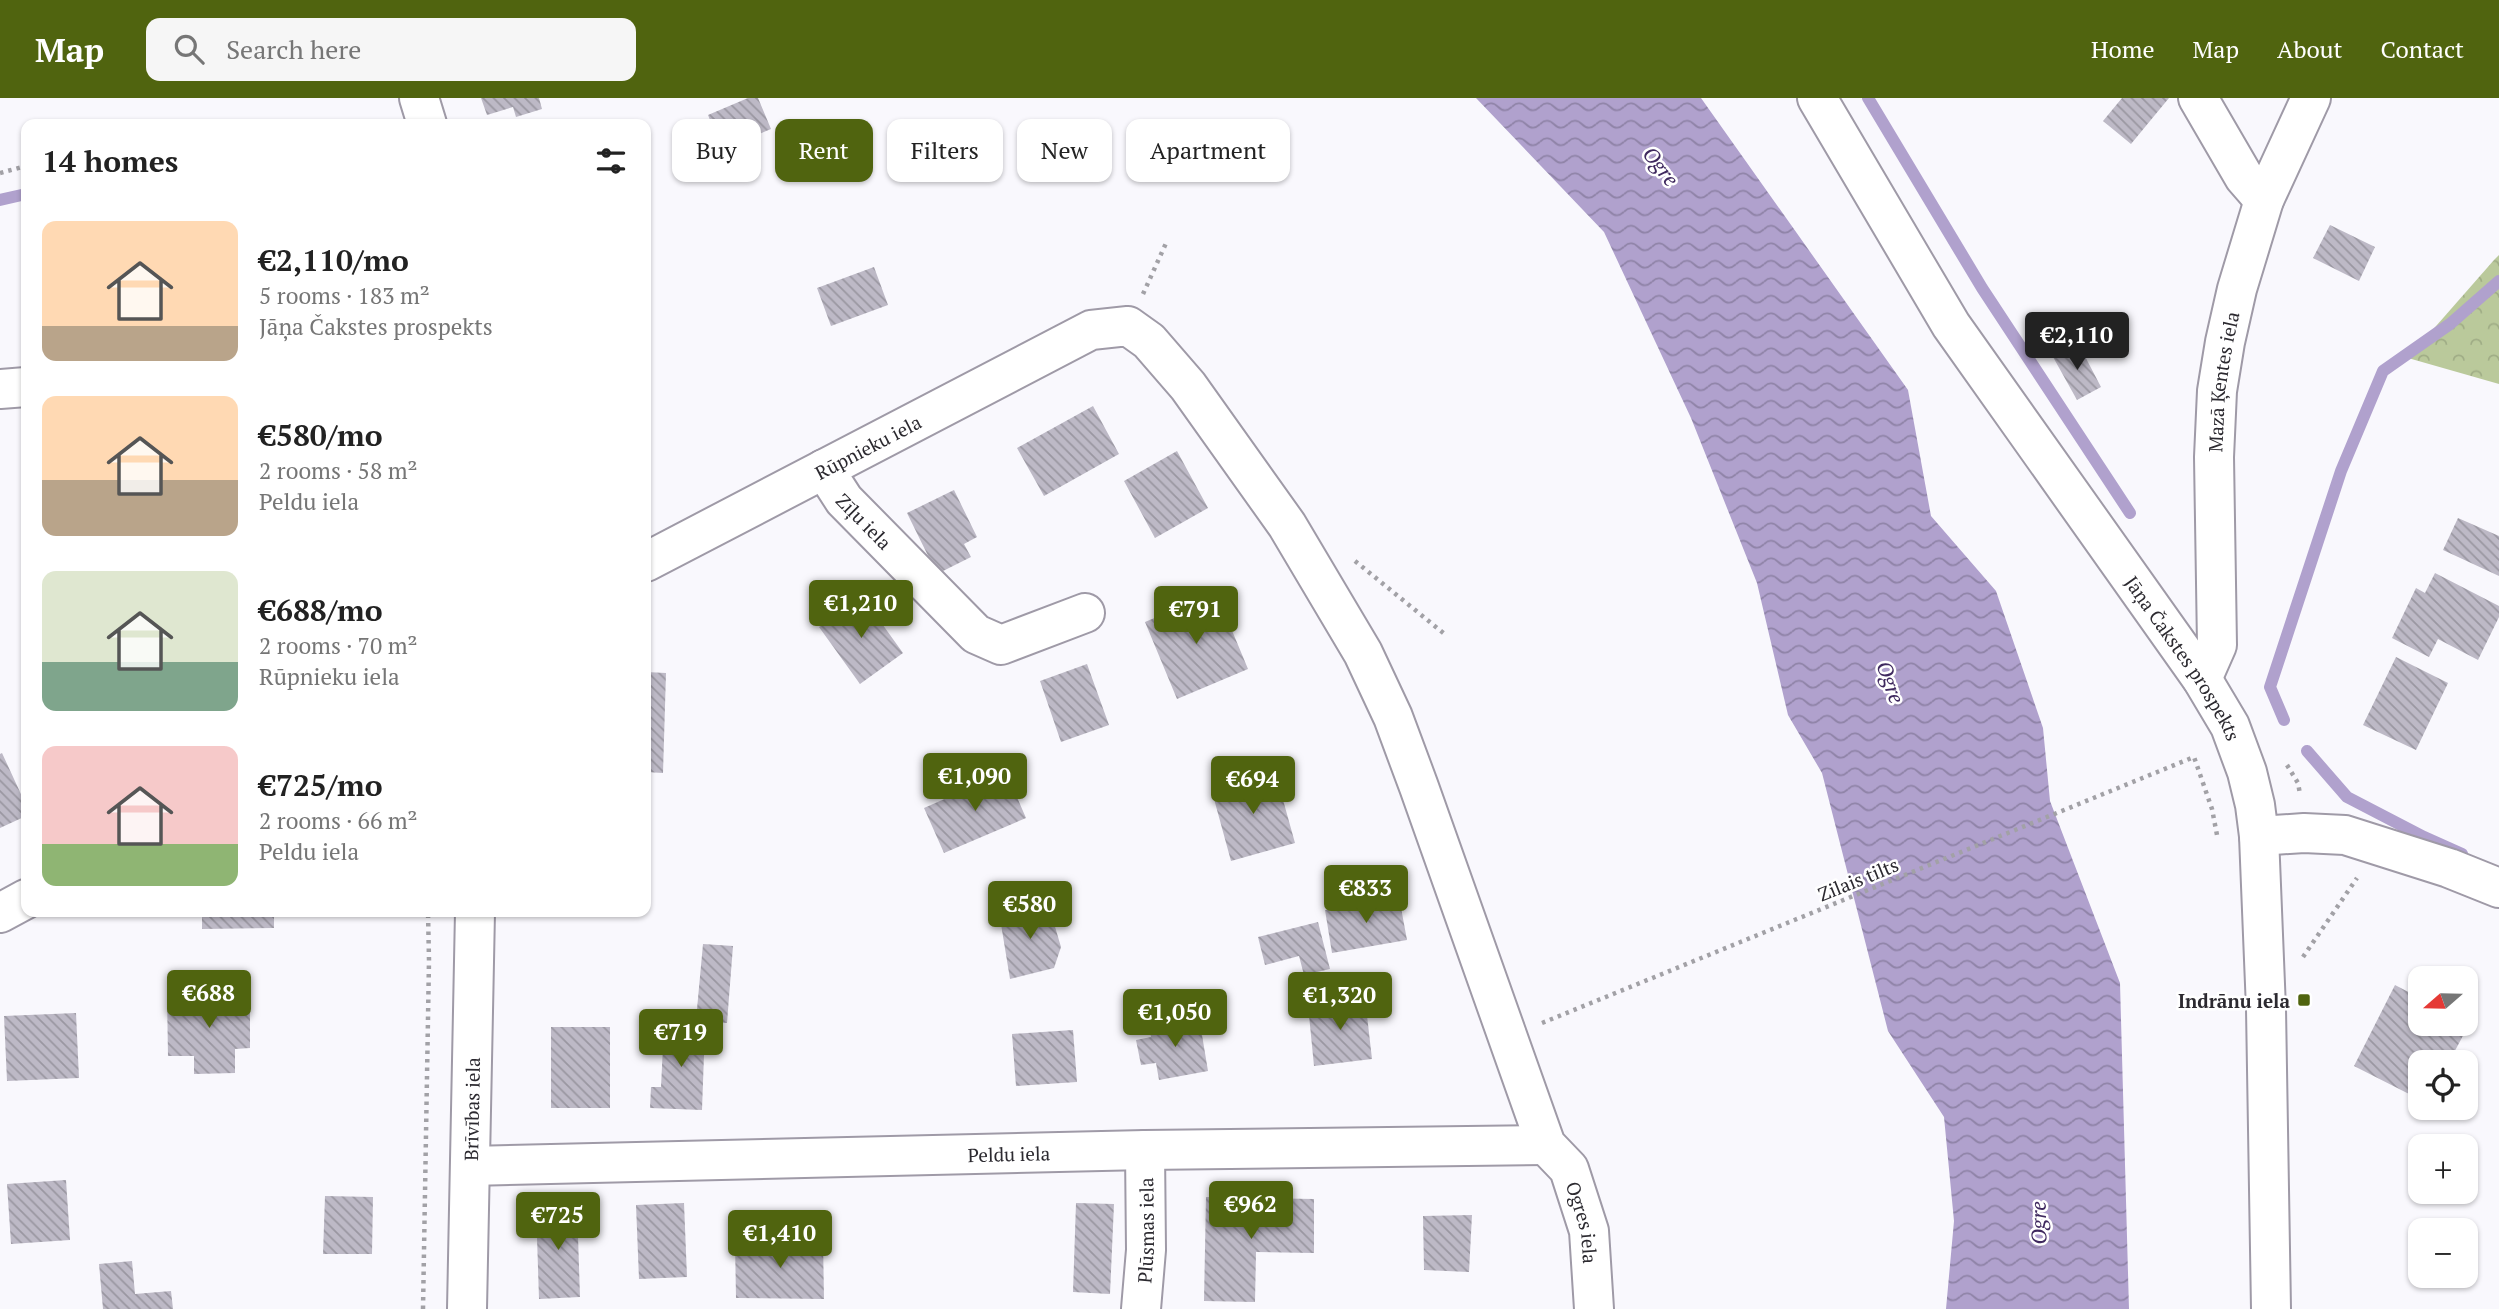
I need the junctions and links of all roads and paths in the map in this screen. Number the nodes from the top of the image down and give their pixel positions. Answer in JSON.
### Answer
{"nodes":[{"id":1,"x":419,"y":98,"type":"edge"},
{"id":2,"x":1817,"y":98,"type":"edge"},
{"id":3,"x":2198,"y":98,"type":"edge"},
{"id":4,"x":2311,"y":98,"type":"edge"},
{"id":5,"x":425,"y":119,"type":"edge"},
{"id":6,"x":21,"y":167,"type":"edge"},
{"id":7,"x":0,"y":173,"type":"edge"},
{"id":8,"x":2264,"y":200,"type":"junction"},
{"id":9,"x":1167,"y":241,"type":"dead end"},
{"id":10,"x":1109,"y":328,"type":"junction"},
{"id":11,"x":21,"y":387,"type":"edge"},
{"id":12,"x":0,"y":389,"type":"edge"},
{"id":13,"x":824,"y":470,"type":"junction"},
{"id":14,"x":1349,"y":556,"type":"dead end"},
{"id":15,"x":651,"y":559,"type":"edge"},
{"id":16,"x":1085,"y":612,"type":"dead end"},
{"id":17,"x":1447,"y":636,"type":"dead end"},
{"id":18,"x":2202,"y":679,"type":"junction"},
{"id":19,"x":2185,"y":761,"type":"dead end"},
{"id":20,"x":2259,"y":836,"type":"junction"},
{"id":21,"x":2377,"y":844,"type":"junction"},
{"id":22,"x":2499,"y":888,"type":"edge"},
{"id":23,"x":21,"y":902,"type":"edge"},
{"id":24,"x":0,"y":913,"type":"edge"},
{"id":25,"x":428,"y":917,"type":"edge"},
{"id":26,"x":475,"y":917,"type":"edge"},
{"id":27,"x":2303,"y":958,"type":"dead end"},
{"id":28,"x":1541,"y":1023,"type":"dead end"},
{"id":29,"x":1546,"y":1145,"type":"junction"},
{"id":30,"x":1146,"y":1150,"type":"junction"},
{"id":31,"x":470,"y":1166,"type":"junction"},
{"id":32,"x":424,"y":1309,"type":"edge"},
{"id":33,"x":467,"y":1309,"type":"edge"},
{"id":34,"x":1141,"y":1309,"type":"edge"},
{"id":35,"x":1594,"y":1309,"type":"edge"},
{"id":36,"x":2271,"y":1309,"type":"edge"}],
"edges":[{"from":1,"to":5,"type":"street"},
{"from":2,"to":18,"type":"street","name":"Jāņa Čakstes prospekts"},
{"from":3,"to":8,"type":"street"},
{"from":4,"to":8,"type":"street","name":"Mazā Ķentes iela"},
{"from":6,"to":7,"type":"path"},
{"from":8,"to":18,"type":"street","name":"Mazā Ķentes iela"},
{"from":9,"to":10,"type":"path"},
{"from":10,"to":13,"type":"street","name":"Rūpnieku iela"},
{"from":10,"to":29,"type":"street"},
{"from":11,"to":12,"type":"street"},
{"from":13,"to":15,"type":"street","name":"Rūpnieku iela"},
{"from":13,"to":16,"type":"street","name":"Zīļu iela"},
{"from":14,"to":17,"type":"path"},
{"from":18,"to":20,"type":"street","name":"Jāņa Čakstes prospekts"},
{"from":19,"to":28,"type":"path","name":"Zilais tilts"},
{"from":20,"to":21,"type":"street"},
{"from":20,"to":36,"type":"street","name":"Jāņa Čakstes prospekts"},
{"from":21,"to":22,"type":"street"},
{"from":21,"to":27,"type":"path"},
{"from":23,"to":24,"type":"street"},
{"from":25,"to":32,"type":"path"},
{"from":26,"to":31,"type":"street","name":"Brīvības iela"},
{"from":29,"to":30,"type":"street","name":"Peldu iela"},
{"from":29,"to":35,"type":"street","name":"Ogres iela"},
{"from":30,"to":31,"type":"street","name":"Peldu iela"},
{"from":30,"to":34,"type":"street","name":"Plūsmas iela"},
{"from":31,"to":33,"type":"street","name":"Brīvības iela"}]}
